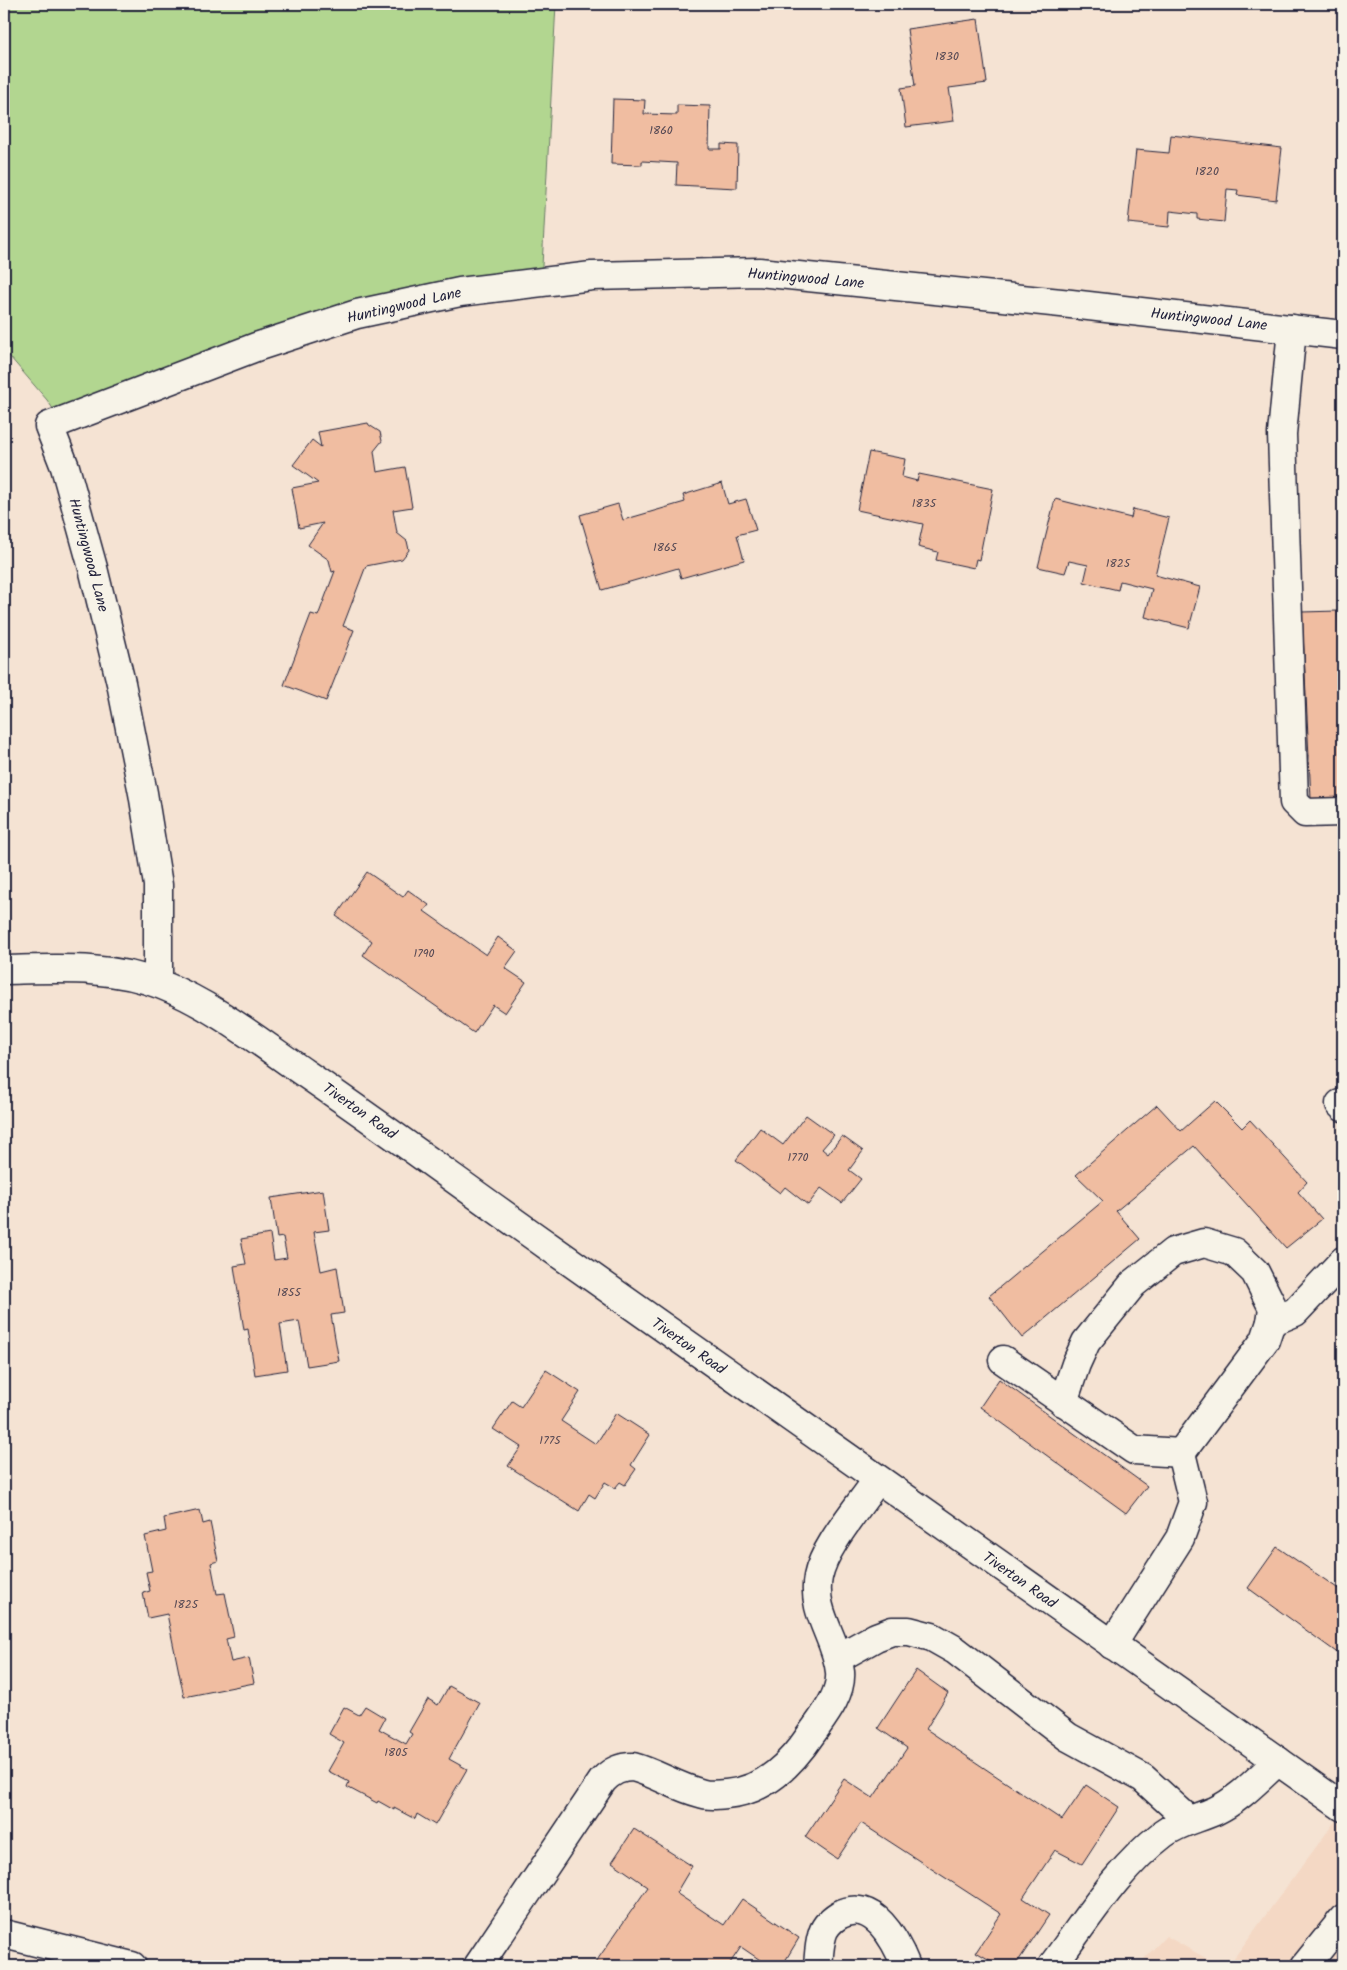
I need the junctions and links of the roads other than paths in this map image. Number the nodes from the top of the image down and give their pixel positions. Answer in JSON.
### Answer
{"nodes":[{"id":1,"x":1292,"y":328,"type":"junction"},
{"id":2,"x":1343,"y":335,"type":"edge"},
{"id":3,"x":1343,"y":812,"type":"edge"},
{"id":4,"x":4,"y":970,"type":"edge"},
{"id":5,"x":158,"y":984,"type":"junction"},
{"id":6,"x":1343,"y":1260,"type":"edge"},
{"id":7,"x":1272,"y":1322,"type":"junction"},
{"id":8,"x":1003,"y":1360,"type":"dead end"},
{"id":9,"x":1063,"y":1402,"type":"junction"},
{"id":10,"x":1181,"y":1453,"type":"junction"},
{"id":11,"x":877,"y":1480,"type":"junction"},
{"id":12,"x":1112,"y":1645,"type":"junction"},
{"id":13,"x":838,"y":1658,"type":"junction"},
{"id":14,"x":1278,"y":1761,"type":"junction"},
{"id":15,"x":1343,"y":1807,"type":"edge"},
{"id":16,"x":1188,"y":1820,"type":"junction"},
{"id":17,"x":1343,"y":1919,"type":"edge"},
{"id":18,"x":4,"y":1934,"type":"edge"},
{"id":19,"x":132,"y":1966,"type":"edge"},
{"id":20,"x":478,"y":1966,"type":"edge"},
{"id":21,"x":818,"y":1966,"type":"edge"},
{"id":22,"x":906,"y":1966,"type":"edge"},
{"id":23,"x":1052,"y":1966,"type":"edge"},
{"id":24,"x":1305,"y":1966,"type":"edge"}],
"edges":[{"from":1,"to":2,"type":"street","name":"Huntingwood Lane"},
{"from":1,"to":3,"type":"street"},
{"from":1,"to":5,"type":"street","name":"Huntingwood Lane"},
{"from":4,"to":5,"type":"street","name":"Tiverton Road"},
{"from":5,"to":11,"type":"street","name":"Tiverton Road"},
{"from":6,"to":7,"type":"street"},
{"from":7,"to":9,"type":"street"},
{"from":7,"to":10,"type":"street"},
{"from":8,"to":9,"type":"street"},
{"from":9,"to":10,"type":"street"},
{"from":10,"to":12,"type":"street"},
{"from":11,"to":12,"type":"street","name":"Tiverton Road"},
{"from":11,"to":13,"type":"street"},
{"from":12,"to":14,"type":"street","name":"Tiverton Road"},
{"from":13,"to":16,"type":"street"},
{"from":13,"to":20,"type":"street"},
{"from":14,"to":15,"type":"street","name":"Tiverton Road"},
{"from":14,"to":16,"type":"street"},
{"from":16,"to":23,"type":"street"},
{"from":17,"to":24,"type":"street"},
{"from":18,"to":19,"type":"street"},
{"from":21,"to":22,"type":"street"}]}
